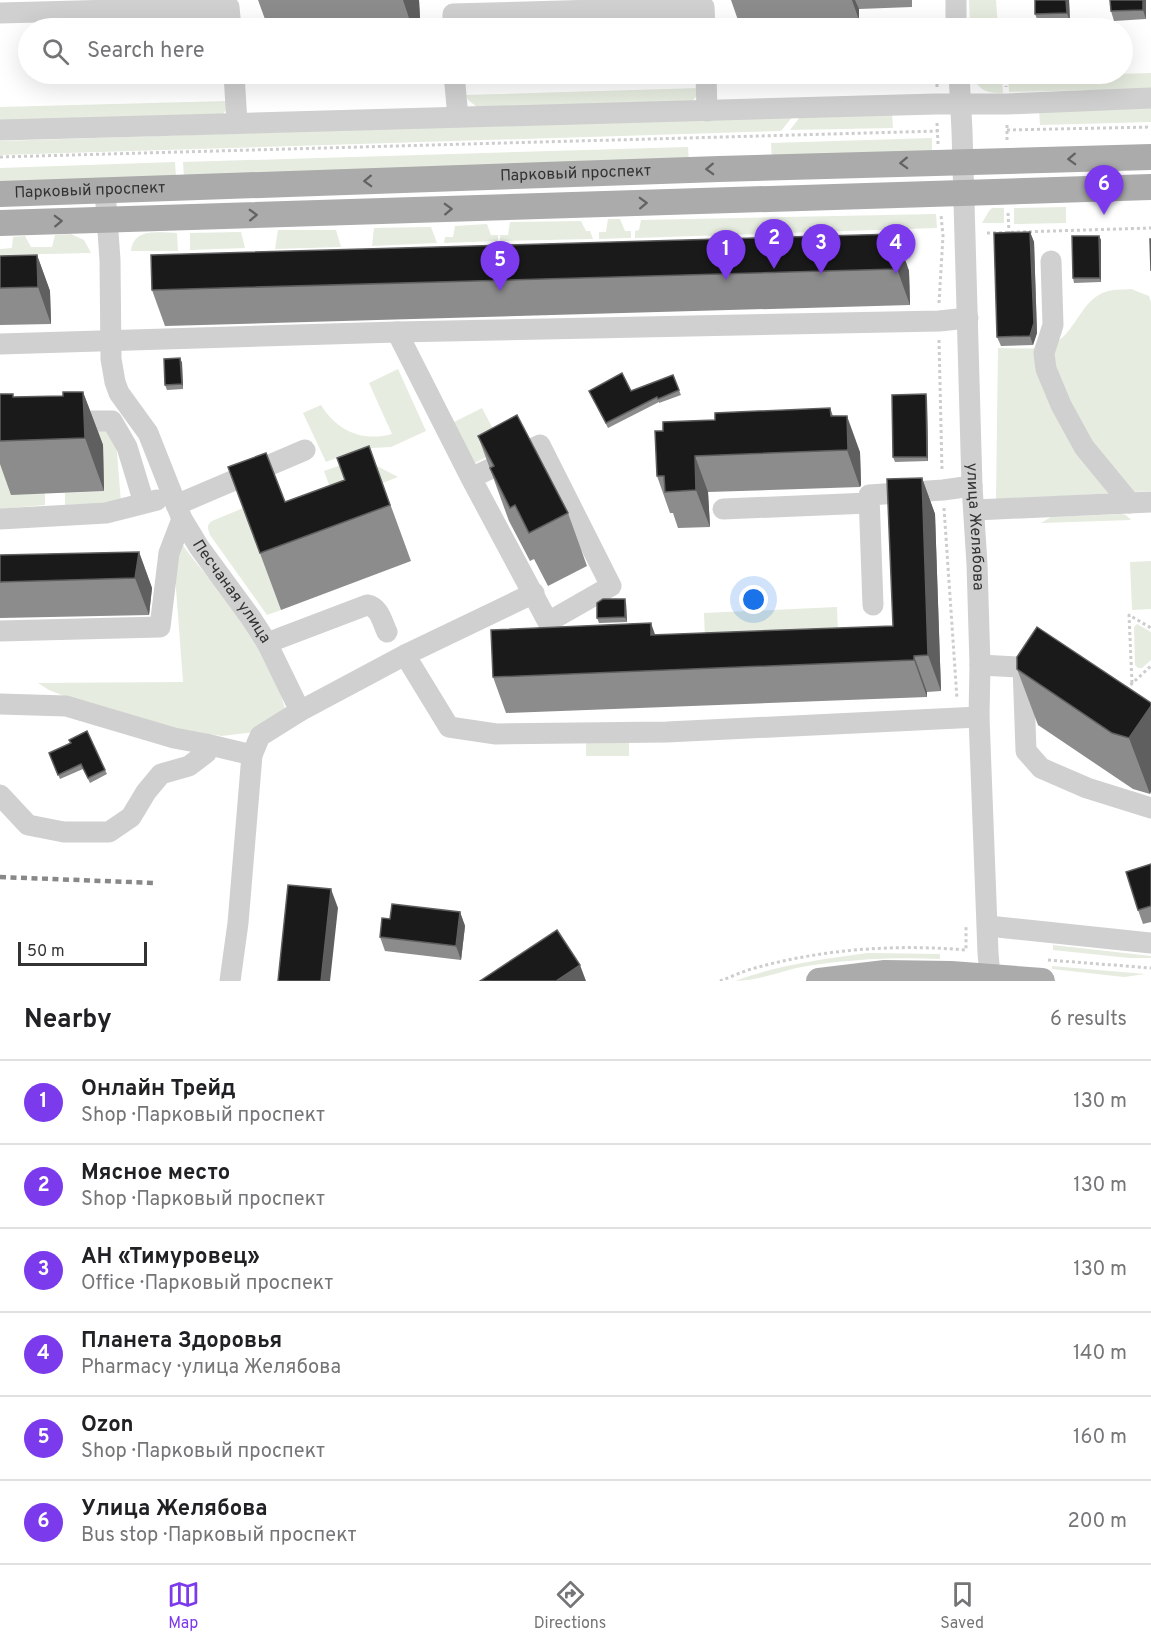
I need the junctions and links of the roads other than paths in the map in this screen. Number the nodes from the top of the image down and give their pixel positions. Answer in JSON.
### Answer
{"nodes":[{"id":1,"x":956,"y":0,"type":"edge"},
{"id":2,"x":232,"y":3,"type":"edge"},
{"id":3,"x":0,"y":13,"type":"edge"},
{"id":4,"x":231,"y":18,"type":"edge"},
{"id":5,"x":453,"y":18,"type":"edge"},
{"id":6,"x":705,"y":18,"type":"edge"},
{"id":7,"x":956,"y":18,"type":"edge"},
{"id":8,"x":235,"y":84,"type":"edge"},
{"id":9,"x":455,"y":84,"type":"edge"},
{"id":10,"x":706,"y":84,"type":"edge"},
{"id":11,"x":960,"y":84,"type":"edge"},
{"id":12,"x":1151,"y":98,"type":"edge"},
{"id":13,"x":961,"y":105,"type":"junction"},
{"id":14,"x":707,"y":111,"type":"junction"},
{"id":15,"x":458,"y":117,"type":"junction"},
{"id":16,"x":237,"y":123,"type":"junction"},
{"id":17,"x":0,"y":130,"type":"edge"},
{"id":18,"x":1151,"y":157,"type":"edge"},
{"id":19,"x":963,"y":162,"type":"junction"},
{"id":20,"x":1151,"y":187,"type":"edge"},
{"id":21,"x":105,"y":190,"type":"junction"},
{"id":22,"x":964,"y":193,"type":"junction"},
{"id":23,"x":0,"y":194,"type":"edge"},
{"id":24,"x":107,"y":219,"type":"junction"},
{"id":25,"x":0,"y":223,"type":"edge"},
{"id":26,"x":1051,"y":261,"type":"dead end"},
{"id":27,"x":968,"y":318,"type":"junction"},
{"id":28,"x":397,"y":332,"type":"junction"},
{"id":29,"x":112,"y":340,"type":"junction"},
{"id":30,"x":0,"y":344,"type":"edge"},
{"id":31,"x":45,"y":421,"type":"edge"},
{"id":32,"x":304,"y":450,"type":"dead end"},
{"id":33,"x":471,"y":478,"type":"junction"},
{"id":34,"x":972,"y":486,"type":"junction"},
{"id":35,"x":144,"y":503,"type":"junction"},
{"id":36,"x":869,"y":503,"type":"junction"},
{"id":37,"x":1141,"y":503,"type":"edge"},
{"id":38,"x":176,"y":507,"type":"junction"},
{"id":39,"x":723,"y":508,"type":"dead end"},
{"id":40,"x":975,"y":510,"type":"junction"},
{"id":41,"x":0,"y":519,"type":"edge"},
{"id":42,"x":534,"y":593,"type":"junction"},
{"id":43,"x":873,"y":605,"type":"dead end"},
{"id":44,"x":0,"y":631,"type":"edge"},
{"id":45,"x":387,"y":632,"type":"dead end"},
{"id":46,"x":267,"y":643,"type":"junction"},
{"id":47,"x":405,"y":655,"type":"junction"},
{"id":48,"x":980,"y":666,"type":"junction"},
{"id":49,"x":1023,"y":666,"type":"junction"},
{"id":50,"x":1058,"y":670,"type":"edge"},
{"id":51,"x":0,"y":704,"type":"edge"},
{"id":52,"x":300,"y":711,"type":"junction"},
{"id":53,"x":979,"y":717,"type":"junction"},
{"id":54,"x":206,"y":744,"type":"junction"},
{"id":55,"x":252,"y":755,"type":"junction"},
{"id":56,"x":0,"y":795,"type":"edge"},
{"id":57,"x":1151,"y":808,"type":"edge"},
{"id":58,"x":988,"y":926,"type":"junction"},
{"id":59,"x":1151,"y":943,"type":"edge"},
{"id":60,"x":1044,"y":970,"type":"edge"},
{"id":61,"x":990,"y":979,"type":"edge"},
{"id":62,"x":230,"y":981,"type":"edge"},
{"id":63,"x":819,"y":981,"type":"edge"}],
"edges":[{"from":1,"to":7,"type":"street"},
{"from":2,"to":3,"type":"street"},
{"from":2,"to":4,"type":"street"},
{"from":5,"to":6,"type":"street"},
{"from":8,"to":16,"type":"street"},
{"from":9,"to":15,"type":"street"},
{"from":10,"to":14,"type":"street"},
{"from":11,"to":13,"type":"street","name":"улица Желябова"},
{"from":12,"to":13,"type":"street"},
{"from":13,"to":14,"type":"street"},
{"from":13,"to":19,"type":"street","name":"улица Желябова"},
{"from":14,"to":15,"type":"street"},
{"from":15,"to":16,"type":"street"},
{"from":16,"to":17,"type":"street"},
{"from":18,"to":19,"type":"main road","name":"Парковый проспект","one_way":true},
{"from":19,"to":21,"type":"main road","name":"Парковый проспект","one_way":true},
{"from":19,"to":22,"type":"street","name":"улица Желябова"},
{"from":20,"to":22,"type":"main road","name":"Парковый проспект"},
{"from":21,"to":23,"type":"main road","name":"Парковый проспект"},
{"from":21,"to":24,"type":"street","name":"Песчаная улица"},
{"from":24,"to":22,"type":"main road","name":"Парковый проспект","one_way":true},
{"from":22,"to":27,"type":"street","name":"улица Желябова"},
{"from":25,"to":24,"type":"main road","name":"Парковый проспект","one_way":true},
{"from":24,"to":29,"type":"street","name":"Песчаная улица"},
{"from":26,"to":37,"type":"street"},
{"from":27,"to":28,"type":"street"},
{"from":27,"to":34,"type":"street","name":"улица Желябова"},
{"from":28,"to":29,"type":"street"},
{"from":28,"to":33,"type":"street"},
{"from":29,"to":30,"type":"street"},
{"from":29,"to":38,"type":"street","name":"Песчаная улица"},
{"from":31,"to":35,"type":"street"},
{"from":32,"to":38,"type":"street"},
{"from":33,"to":42,"type":"street"},
{"from":33,"to":42,"type":"street"},
{"from":34,"to":36,"type":"street"},
{"from":34,"to":40,"type":"street","name":"улица Желябова"},
{"from":35,"to":38,"type":"street"},
{"from":35,"to":41,"type":"street"},
{"from":36,"to":39,"type":"street"},
{"from":36,"to":43,"type":"street"},
{"from":37,"to":40,"type":"street"},
{"from":38,"to":44,"type":"street"},
{"from":38,"to":46,"type":"street","name":"Песчаная улица"},
{"from":40,"to":48,"type":"street","name":"улица Желябова"},
{"from":42,"to":47,"type":"street"},
{"from":45,"to":46,"type":"street"},
{"from":46,"to":52,"type":"street","name":"Песчаная улица"},
{"from":47,"to":52,"type":"street"},
{"from":47,"to":53,"type":"street"},
{"from":48,"to":49,"type":"street"},
{"from":48,"to":53,"type":"street","name":"улица Желябова"},
{"from":49,"to":50,"type":"street"},
{"from":49,"to":57,"type":"street"},
{"from":51,"to":54,"type":"street"},
{"from":52,"to":55,"type":"street"},
{"from":53,"to":58,"type":"street","name":"улица Желябова"},
{"from":54,"to":55,"type":"street"},
{"from":54,"to":56,"type":"street"},
{"from":55,"to":62,"type":"street"},
{"from":58,"to":59,"type":"street"},
{"from":58,"to":61,"type":"street","name":"улица Желябова"},
{"from":60,"to":61,"type":"main road"},
{"from":61,"to":63,"type":"main road"}]}
